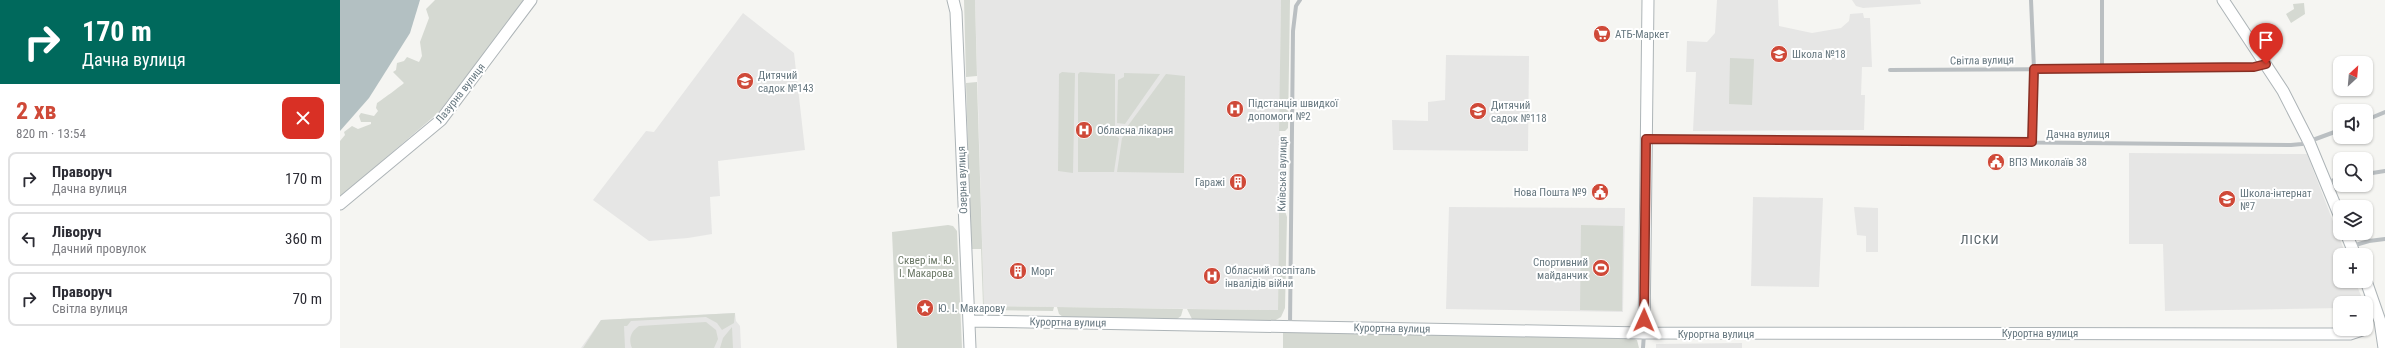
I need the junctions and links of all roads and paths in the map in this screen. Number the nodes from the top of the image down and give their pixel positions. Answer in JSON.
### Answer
{"nodes":[{"id":1,"x":531,"y":0,"type":"edge"},
{"id":2,"x":953,"y":0,"type":"edge"},
{"id":3,"x":959,"y":0,"type":"edge"},
{"id":4,"x":1300,"y":0,"type":"edge"},
{"id":5,"x":1648,"y":0,"type":"edge"},
{"id":6,"x":2032,"y":0,"type":"edge"},
{"id":7,"x":2102,"y":0,"type":"edge"},
{"id":8,"x":2223,"y":0,"type":"edge"},
{"id":9,"x":956,"y":12,"type":"junction"},
{"id":10,"x":2266,"y":64,"type":"junction"},
{"id":11,"x":2034,"y":69,"type":"junction"},
{"id":12,"x":2102,"y":69,"type":"junction"},
{"id":13,"x":1890,"y":70,"type":"dead end"},
{"id":14,"x":2385,"y":112,"type":"edge"},
{"id":15,"x":2373,"y":117,"type":"edge"},
{"id":16,"x":2333,"y":133,"type":"edge"},
{"id":17,"x":1646,"y":139,"type":"junction"},
{"id":18,"x":2032,"y":142,"type":"junction"},
{"id":19,"x":2309,"y":142,"type":"junction"},
{"id":20,"x":2385,"y":171,"type":"edge"},
{"id":21,"x":2373,"y":173,"type":"edge"},
{"id":22,"x":2333,"y":180,"type":"edge"},
{"id":23,"x":2326,"y":183,"type":"junction"},
{"id":24,"x":2333,"y":200,"type":"edge"},
{"id":25,"x":340,"y":204,"type":"edge"},
{"id":26,"x":2385,"y":239,"type":"edge"},
{"id":27,"x":2358,"y":248,"type":"edge"},
{"id":28,"x":2369,"y":288,"type":"edge"},
{"id":29,"x":2382,"y":320,"type":"edge"},
{"id":30,"x":969,"y":321,"type":"junction"},
{"id":31,"x":2373,"y":325,"type":"edge"},
{"id":32,"x":1290,"y":326,"type":"junction"},
{"id":33,"x":1644,"y":333,"type":"junction"},
{"id":34,"x":2333,"y":334,"type":"edge"},
{"id":35,"x":970,"y":348,"type":"edge"},
{"id":36,"x":1643,"y":348,"type":"edge"},
{"id":37,"x":2384,"y":348,"type":"edge"}],
"edges":[{"from":1,"to":25,"type":"street","name":"Лазурна вулиця"},
{"from":2,"to":9,"type":"street","name":"Озерна вулиця"},
{"from":3,"to":9,"type":"street","name":"Озерна вулиця"},
{"from":4,"to":32,"type":"street","name":"Київська вулиця"},
{"from":5,"to":17,"type":"street"},
{"from":6,"to":11,"type":"street"},
{"from":7,"to":12,"type":"street"},
{"from":8,"to":10,"type":"street"},
{"from":9,"to":30,"type":"street","name":"Озерна вулиця"},
{"from":10,"to":12,"type":"street","name":"Світла вулиця"},
{"from":10,"to":19,"type":"street"},
{"from":11,"to":12,"type":"street","name":"Світла вулиця"},
{"from":11,"to":13,"type":"street","name":"Світла вулиця"},
{"from":11,"to":18,"type":"street"},
{"from":14,"to":15,"type":"street"},
{"from":16,"to":19,"type":"street","name":"Дачна вулиця"},
{"from":17,"to":18,"type":"street","name":"Дачна вулиця"},
{"from":17,"to":33,"type":"street"},
{"from":18,"to":19,"type":"street","name":"Дачна вулиця"},
{"from":19,"to":23,"type":"street"},
{"from":20,"to":21,"type":"street"},
{"from":22,"to":23,"type":"street"},
{"from":23,"to":24,"type":"street"},
{"from":26,"to":27,"type":"street"},
{"from":28,"to":29,"type":"street"},
{"from":29,"to":31,"type":"street","name":"Курортна вулиця"},
{"from":29,"to":37,"type":"street"},
{"from":30,"to":32,"type":"street","name":"Курортна вулиця"},
{"from":30,"to":35,"type":"street","name":"Озерна вулиця"},
{"from":32,"to":33,"type":"street","name":"Курортна вулиця"},
{"from":33,"to":34,"type":"street","name":"Курортна вулиця"},
{"from":33,"to":36,"type":"street"}]}
